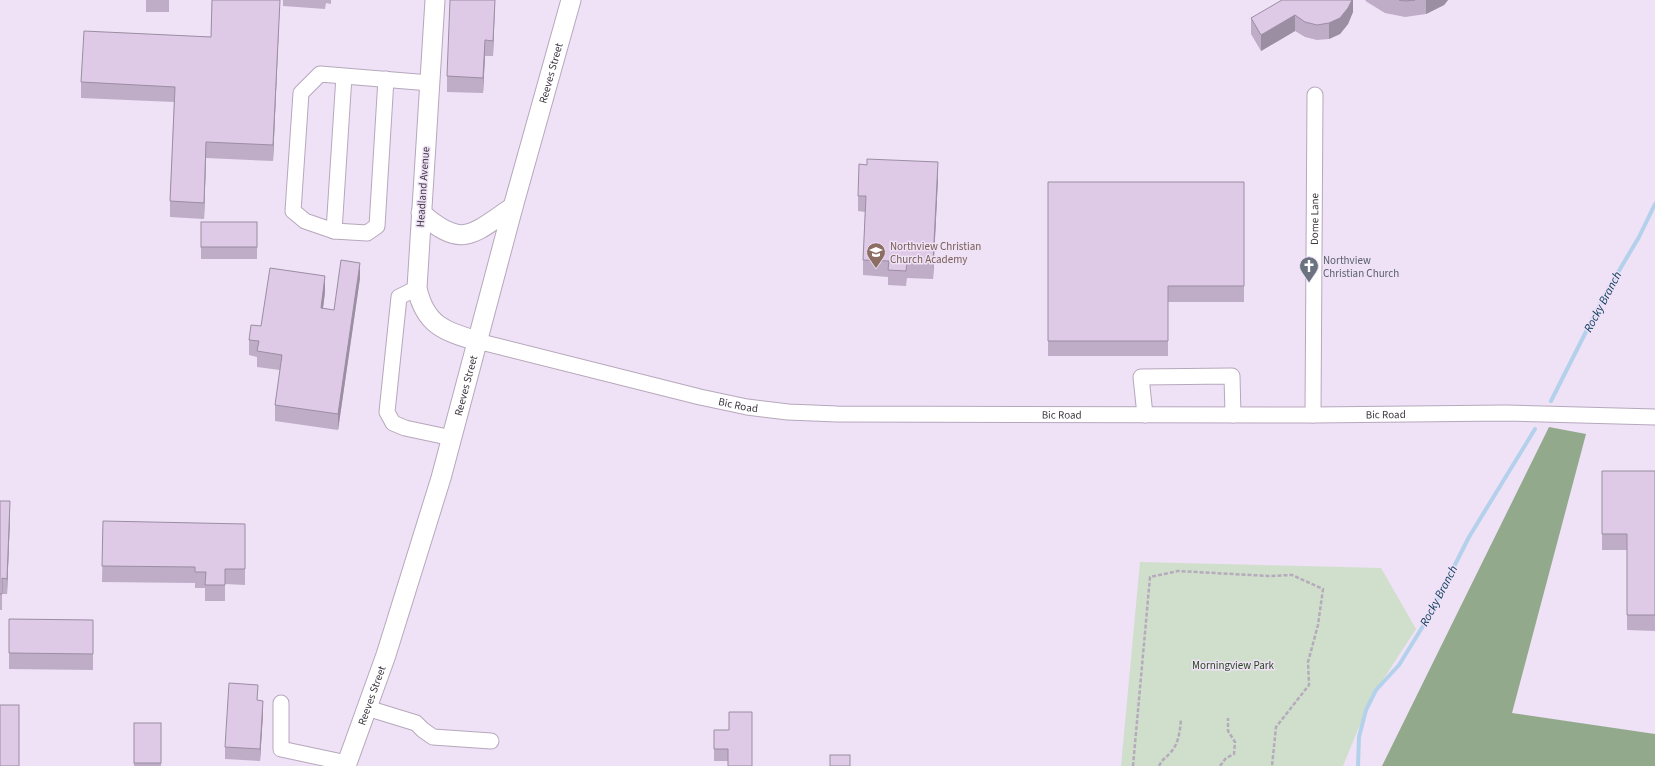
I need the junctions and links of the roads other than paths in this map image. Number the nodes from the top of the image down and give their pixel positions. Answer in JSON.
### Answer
{"nodes":[{"id":1,"x":435,"y":0,"type":"edge"},
{"id":2,"x":571,"y":0,"type":"edge"},
{"id":3,"x":344,"y":76,"type":"junction"},
{"id":4,"x":386,"y":79,"type":"junction"},
{"id":5,"x":430,"y":83,"type":"junction"},
{"id":6,"x":1315,"y":95,"type":"dead end"},
{"id":7,"x":513,"y":207,"type":"junction"},
{"id":8,"x":421,"y":212,"type":"junction"},
{"id":9,"x":334,"y":231,"type":"junction"},
{"id":10,"x":417,"y":288,"type":"junction"},
{"id":11,"x":477,"y":341,"type":"junction"},
{"id":12,"x":1145,"y":415,"type":"junction"},
{"id":13,"x":1233,"y":415,"type":"junction"},
{"id":14,"x":1313,"y":415,"type":"junction"},
{"id":15,"x":1655,"y":417,"type":"edge"},
{"id":16,"x":452,"y":438,"type":"junction"},
{"id":17,"x":282,"y":703,"type":"dead end"},
{"id":18,"x":367,"y":708,"type":"junction"},
{"id":19,"x":490,"y":741,"type":"dead end"},
{"id":20,"x":347,"y":764,"type":"edge"}],
"edges":[{"from":1,"to":5,"type":"main road","name":"Headland Avenue"},
{"from":2,"to":7,"type":"main road","name":"Reeves Street"},
{"from":3,"to":4,"type":"street"},
{"from":3,"to":9,"type":"street"},
{"from":3,"to":9,"type":"street"},
{"from":4,"to":5,"type":"street"},
{"from":4,"to":9,"type":"street"},
{"from":5,"to":8,"type":"main road","name":"Headland Avenue"},
{"from":6,"to":14,"type":"street","name":"Dome Lane"},
{"from":7,"to":8,"type":"main road"},
{"from":7,"to":11,"type":"main road","name":"Reeves Street"},
{"from":8,"to":10,"type":"main road","name":"Headland Avenue"},
{"from":10,"to":11,"type":"main road","name":"Headland Avenue"},
{"from":10,"to":16,"type":"street"},
{"from":11,"to":12,"type":"street","name":"Bic Road"},
{"from":11,"to":16,"type":"main road","name":"Reeves Street"},
{"from":12,"to":13,"type":"street","name":"Bic Road"},
{"from":12,"to":13,"type":"street"},
{"from":13,"to":14,"type":"street","name":"Bic Road"},
{"from":14,"to":15,"type":"street","name":"Bic Road"},
{"from":16,"to":18,"type":"main road","name":"Reeves Street"},
{"from":17,"to":20,"type":"street"},
{"from":18,"to":19,"type":"street"},
{"from":18,"to":20,"type":"main road","name":"Reeves Street"}]}
